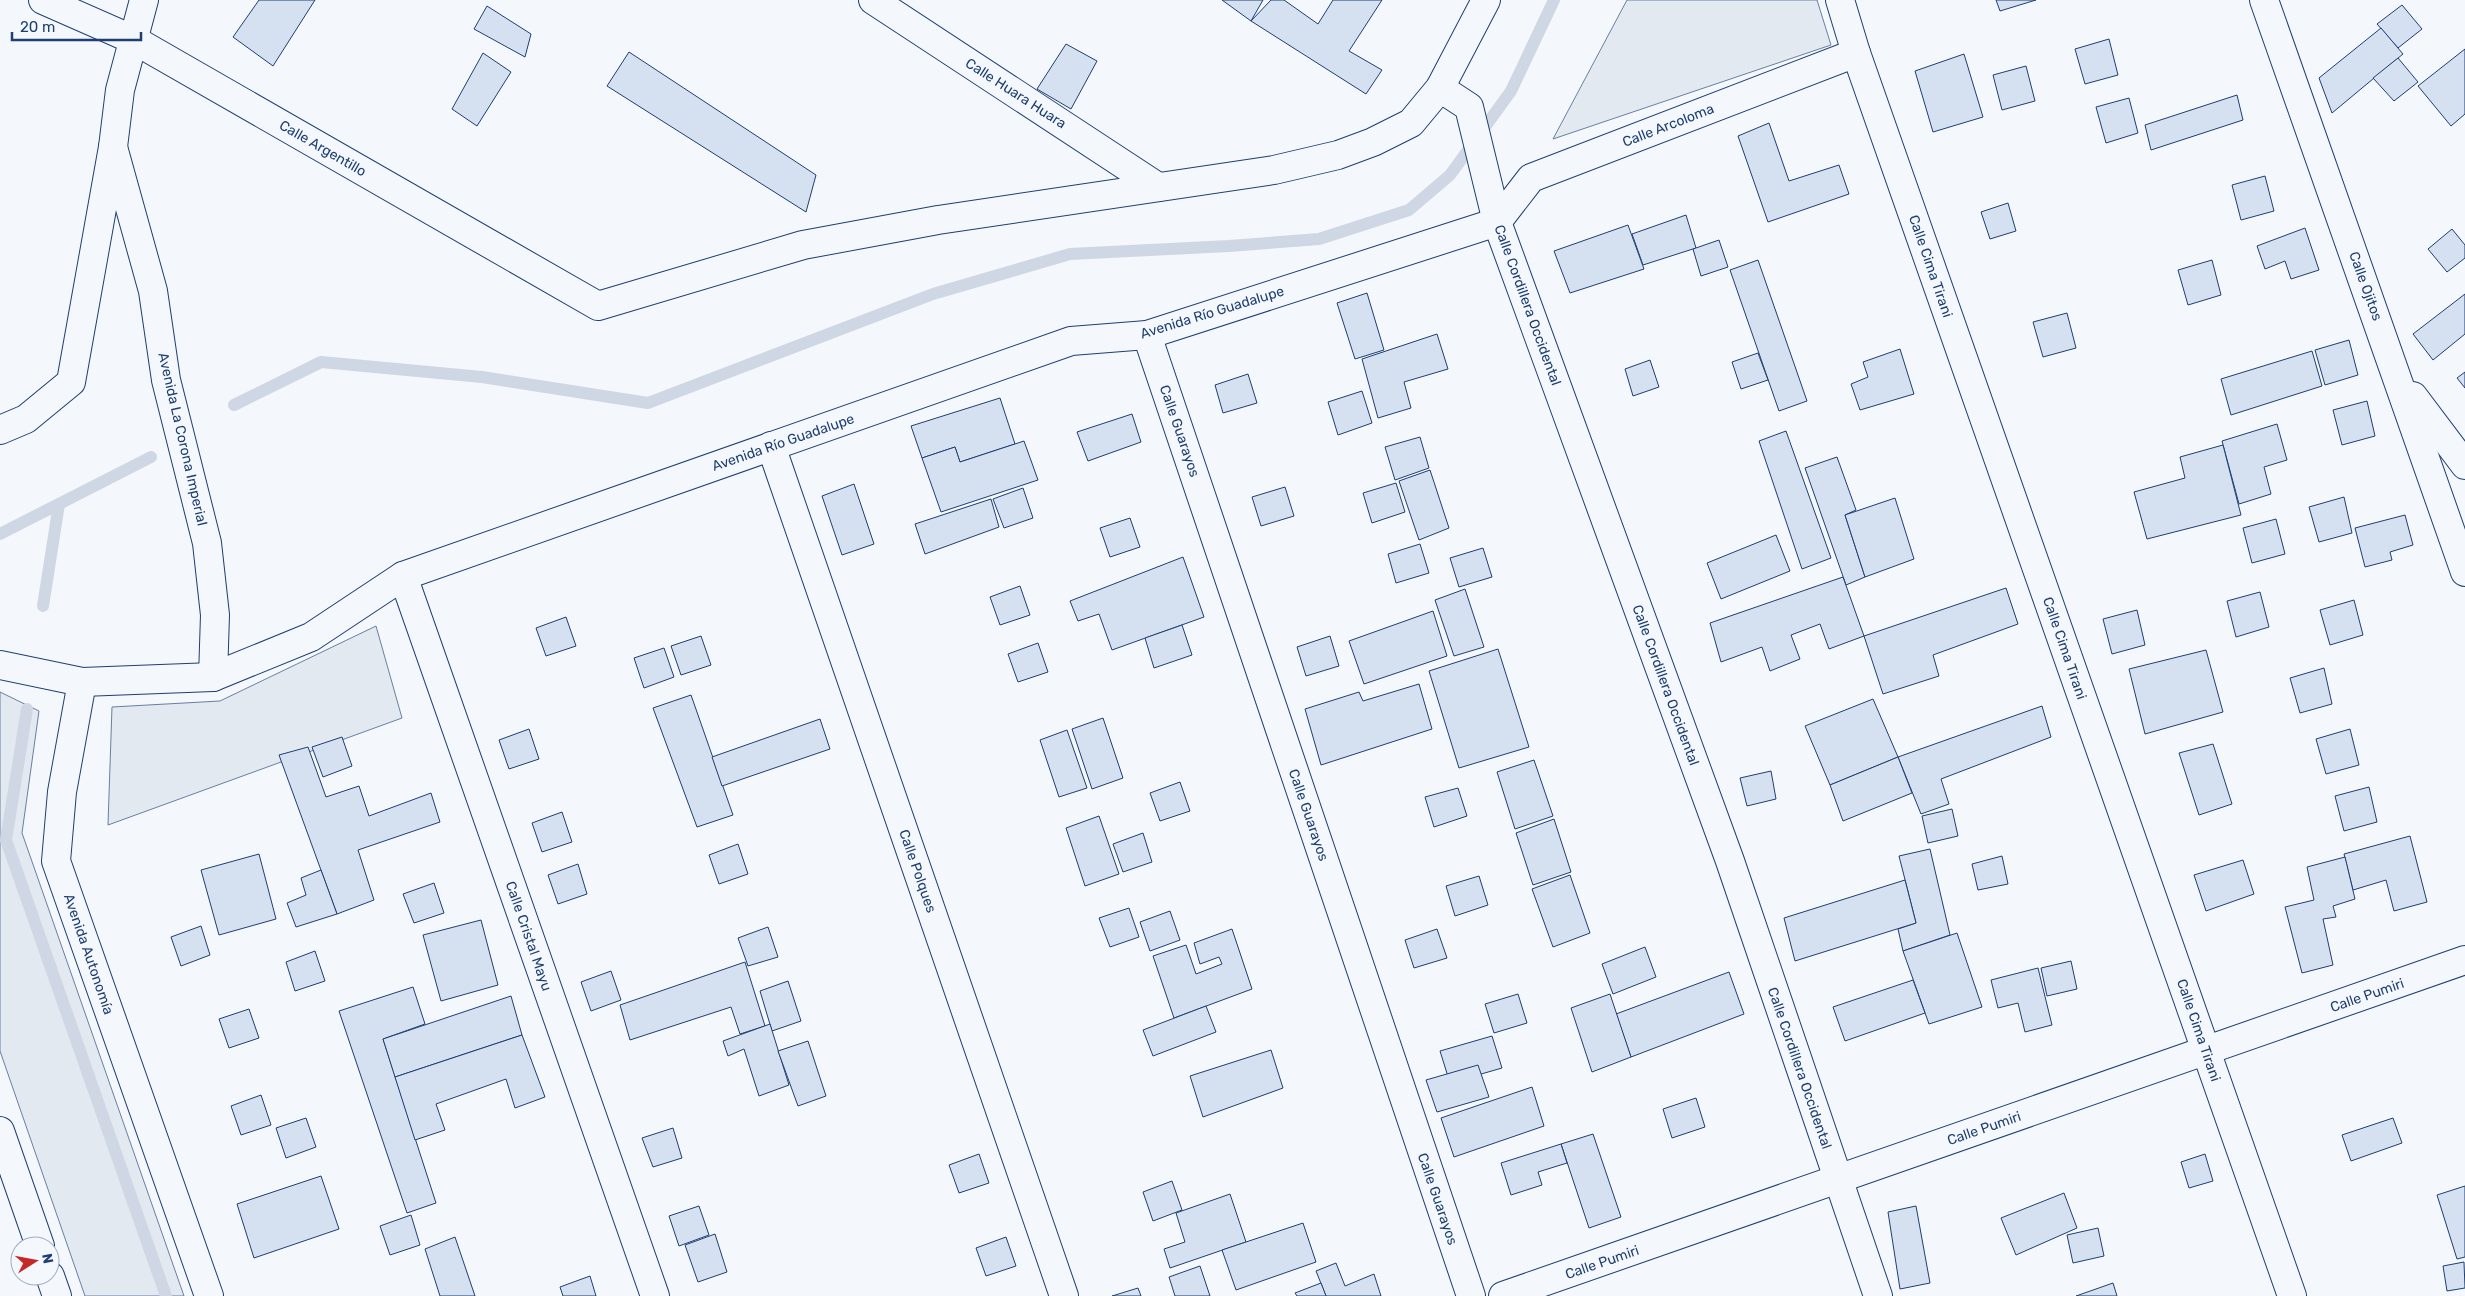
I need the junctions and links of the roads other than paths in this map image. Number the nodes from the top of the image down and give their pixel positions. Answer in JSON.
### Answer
{"nodes":[{"id":1,"x":42,"y":0,"type":"edge"},
{"id":2,"x":144,"y":0,"type":"edge"},
{"id":3,"x":873,"y":0,"type":"edge"},
{"id":4,"x":1486,"y":0,"type":"edge"},
{"id":5,"x":1840,"y":0,"type":"edge"},
{"id":6,"x":2264,"y":0,"type":"edge"},
{"id":7,"x":134,"y":40,"type":"junction"},
{"id":8,"x":1856,"y":52,"type":"junction"},
{"id":9,"x":1440,"y":88,"type":"junction"},
{"id":10,"x":113,"y":147,"type":"junction"},
{"id":11,"x":1158,"y":187,"type":"junction"},
{"id":12,"x":1497,"y":222,"type":"junction"},
{"id":13,"x":1148,"y":335,"type":"junction"},
{"id":14,"x":2398,"y":377,"type":"junction"},
{"id":15,"x":0,"y":430,"type":"edge"},
{"id":16,"x":772,"y":446,"type":"junction"},
{"id":17,"x":2465,"y":465,"type":"edge"},
{"id":18,"x":2465,"y":572,"type":"edge"},
{"id":19,"x":403,"y":576,"type":"junction"},
{"id":20,"x":0,"y":665,"type":"edge"},
{"id":21,"x":213,"y":677,"type":"junction"},
{"id":22,"x":82,"y":682,"type":"junction"},
{"id":23,"x":2465,"y":960,"type":"edge"},
{"id":24,"x":2206,"y":1051,"type":"junction"},
{"id":25,"x":0,"y":1131,"type":"edge"},
{"id":26,"x":1837,"y":1179,"type":"junction"},
{"id":27,"x":37,"y":1236,"type":"edge"},
{"id":28,"x":209,"y":1296,"type":"edge"},
{"id":29,"x":655,"y":1296,"type":"edge"},
{"id":30,"x":1064,"y":1296,"type":"edge"},
{"id":31,"x":1471,"y":1296,"type":"edge"},
{"id":32,"x":1503,"y":1296,"type":"edge"},
{"id":33,"x":1878,"y":1296,"type":"edge"},
{"id":34,"x":2292,"y":1296,"type":"edge"}],
"edges":[{"from":1,"to":7,"type":"street","name":"Calle Argentillo"},
{"from":2,"to":7,"type":"street","name":"Avenida La Corona Imperial"},
{"from":3,"to":11,"type":"street","name":"Calle Huara Huara"},
{"from":4,"to":9,"type":"street"},
{"from":5,"to":8,"type":"street","name":"Calle Cima Tirani"},
{"from":6,"to":14,"type":"street","name":"Calle Ojitos"},
{"from":7,"to":10,"type":"street","name":"Avenida La Corona Imperial"},
{"from":7,"to":11,"type":"street","name":"Calle Argentillo"},
{"from":8,"to":12,"type":"street","name":"Calle Arcoloma"},
{"from":8,"to":24,"type":"street","name":"Calle Cima Tirani"},
{"from":9,"to":11,"type":"street"},
{"from":9,"to":12,"type":"street","name":"Calle Cordillera Occidental"},
{"from":10,"to":15,"type":"street"},
{"from":10,"to":21,"type":"street","name":"Avenida La Corona Imperial"},
{"from":12,"to":13,"type":"street","name":"Avenida Río Guadalupe"},
{"from":12,"to":26,"type":"street","name":"Calle Cordillera Occidental"},
{"from":13,"to":16,"type":"street","name":"Avenida Río Guadalupe"},
{"from":13,"to":31,"type":"street","name":"Calle Guarayos"},
{"from":14,"to":17,"type":"street"},
{"from":14,"to":18,"type":"street","name":"Calle Ojitos"},
{"from":16,"to":19,"type":"street","name":"Avenida Río Guadalupe"},
{"from":16,"to":30,"type":"street","name":"Calle Polques"},
{"from":19,"to":21,"type":"street","name":"Avenida Río Guadalupe"},
{"from":19,"to":29,"type":"street","name":"Calle Cristal Mayu"},
{"from":20,"to":22,"type":"street"},
{"from":21,"to":22,"type":"street","name":"Avenida Río Guadalupe"},
{"from":22,"to":28,"type":"street","name":"Avenida Autonomía"},
{"from":23,"to":24,"type":"street","name":"Calle Pumiri"},
{"from":24,"to":26,"type":"street","name":"Calle Pumiri"},
{"from":24,"to":34,"type":"street","name":"Calle Cima Tirani"},
{"from":25,"to":27,"type":"street"},
{"from":26,"to":32,"type":"street","name":"Calle Pumiri"},
{"from":26,"to":33,"type":"street","name":"Calle Cordillera Occidental"}]}
